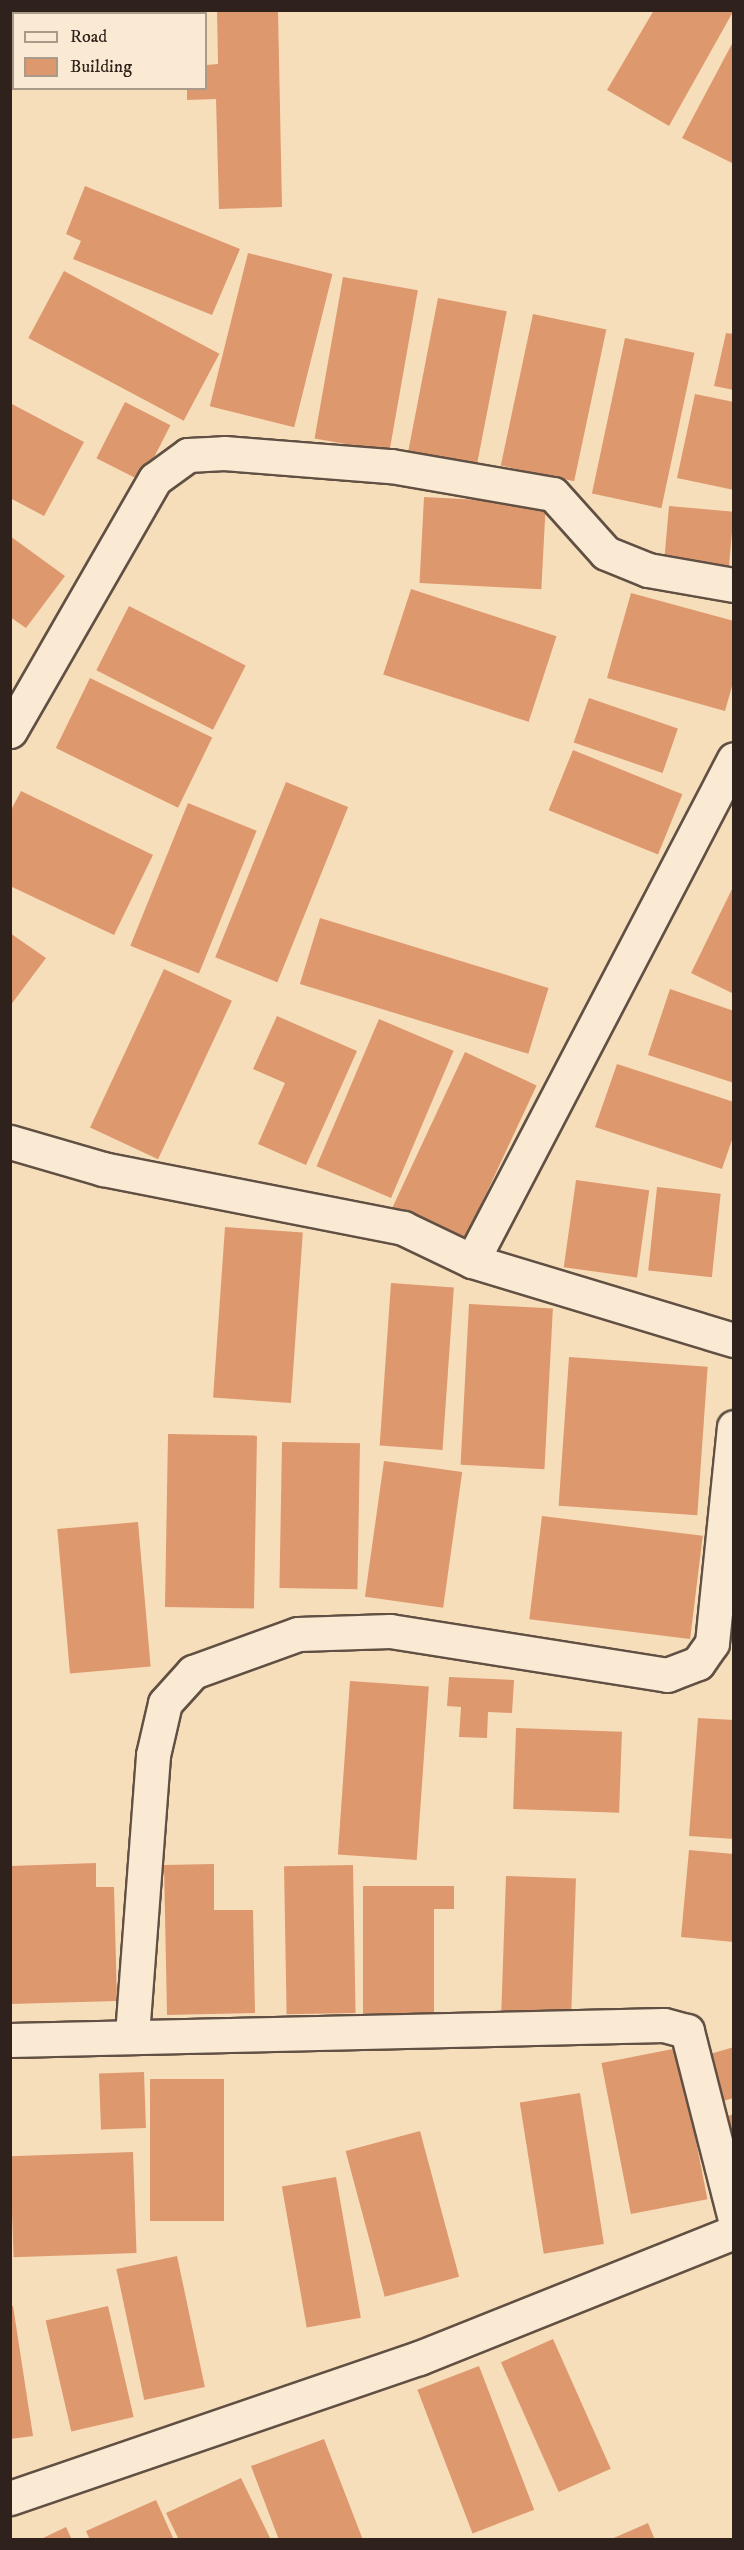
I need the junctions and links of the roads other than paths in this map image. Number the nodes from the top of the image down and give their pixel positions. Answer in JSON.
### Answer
{"nodes":[{"id":1,"x":734,"y":585,"type":"edge"},
{"id":2,"x":10,"y":731,"type":"edge"},
{"id":3,"x":734,"y":759,"type":"edge"},
{"id":4,"x":724,"y":800,"type":"edge"},
{"id":5,"x":10,"y":1142,"type":"edge"},
{"id":6,"x":472,"y":1261,"type":"junction"},
{"id":7,"x":734,"y":1340,"type":"edge"},
{"id":8,"x":734,"y":1427,"type":"edge"},
{"id":9,"x":132,"y":2035,"type":"junction"},
{"id":10,"x":10,"y":2040,"type":"edge"},
{"id":11,"x":734,"y":2215,"type":"edge"},
{"id":12,"x":734,"y":2232,"type":"edge"},
{"id":13,"x":10,"y":2499,"type":"edge"}],
"edges":[{"from":1,"to":2,"type":"street"},
{"from":3,"to":4,"type":"street"},
{"from":4,"to":6,"type":"street"},
{"from":5,"to":6,"type":"street"},
{"from":6,"to":7,"type":"street"},
{"from":8,"to":9,"type":"street"},
{"from":9,"to":10,"type":"street"},
{"from":9,"to":11,"type":"street"},
{"from":12,"to":13,"type":"street"}]}
